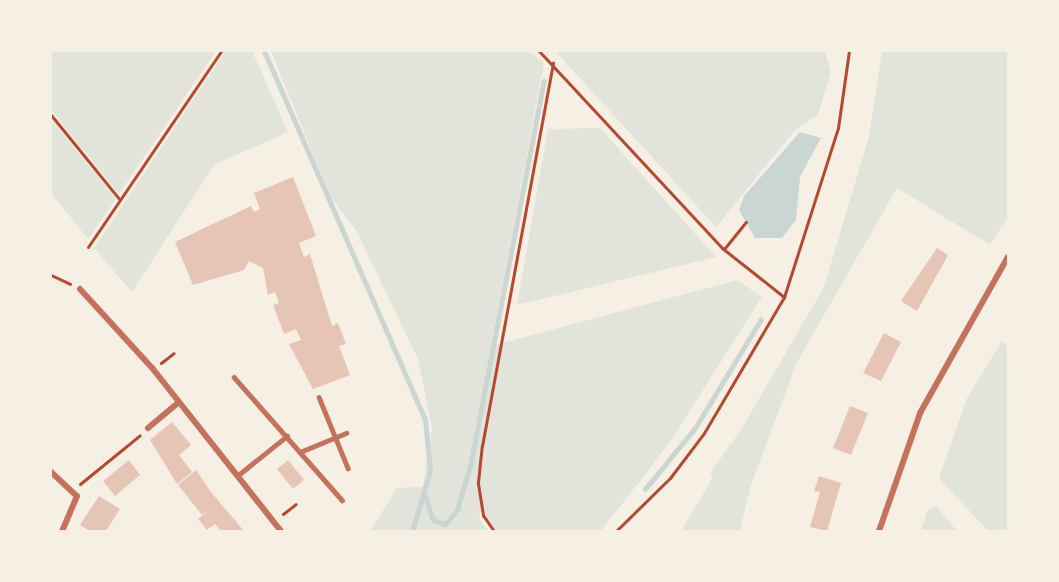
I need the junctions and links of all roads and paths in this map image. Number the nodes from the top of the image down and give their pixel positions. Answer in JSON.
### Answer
{"nodes":[{"id":1,"x":221,"y":51,"type":"edge"},
{"id":2,"x":539,"y":51,"type":"edge"},
{"id":3,"x":849,"y":51,"type":"edge"},
{"id":4,"x":553,"y":63,"type":"junction"},
{"id":5,"x":51,"y":115,"type":"edge"},
{"id":6,"x":121,"y":200,"type":"junction"},
{"id":7,"x":746,"y":222,"type":"dead end"},
{"id":8,"x":88,"y":248,"type":"dead end"},
{"id":9,"x":724,"y":249,"type":"junction"},
{"id":10,"x":1008,"y":257,"type":"edge"},
{"id":11,"x":51,"y":275,"type":"edge"},
{"id":12,"x":63,"y":281,"type":"dead end"},
{"id":13,"x":80,"y":289,"type":"dead end"},
{"id":14,"x":784,"y":297,"type":"junction"},
{"id":15,"x":174,"y":353,"type":"dead end"},
{"id":16,"x":156,"y":367,"type":"junction"},
{"id":17,"x":234,"y":377,"type":"dead end"},
{"id":18,"x":319,"y":397,"type":"dead end"},
{"id":19,"x":178,"y":402,"type":"junction"},
{"id":20,"x":148,"y":428,"type":"joint"},
{"id":21,"x":346,"y":433,"type":"dead end"},
{"id":22,"x":287,"y":436,"type":"junction"},
{"id":23,"x":337,"y":440,"type":"junction"},
{"id":24,"x":300,"y":452,"type":"junction"},
{"id":25,"x":348,"y":468,"type":"dead end"},
{"id":26,"x":51,"y":472,"type":"edge"},
{"id":27,"x":237,"y":476,"type":"junction"},
{"id":28,"x":74,"y":489,"type":"junction"},
{"id":29,"x":342,"y":500,"type":"dead end"},
{"id":30,"x":296,"y":504,"type":"dead end"},
{"id":31,"x":277,"y":519,"type":"dead end"},
{"id":32,"x":62,"y":531,"type":"edge"},
{"id":33,"x":281,"y":531,"type":"edge"},
{"id":34,"x":494,"y":531,"type":"edge"},
{"id":35,"x":616,"y":531,"type":"edge"},
{"id":36,"x":879,"y":531,"type":"edge"}],
"edges":[{"from":1,"to":6,"type":"path"},
{"from":2,"to":4,"type":"path"},
{"from":3,"to":14,"type":"path"},
{"from":4,"to":9,"type":"path"},
{"from":4,"to":34,"type":"path"},
{"from":5,"to":6,"type":"path"},
{"from":6,"to":8,"type":"path"},
{"from":7,"to":9,"type":"path"},
{"from":9,"to":14,"type":"path"},
{"from":10,"to":36,"type":"street"},
{"from":11,"to":12,"type":"path"},
{"from":13,"to":16,"type":"street"},
{"from":14,"to":35,"type":"path"},
{"from":15,"to":16,"type":"path"},
{"from":16,"to":19,"type":"street"},
{"from":17,"to":22,"type":"lane"},
{"from":18,"to":23,"type":"lane"},
{"from":19,"to":20,"type":"street"},
{"from":19,"to":27,"type":"street"},
{"from":20,"to":28,"type":"path"},
{"from":21,"to":23,"type":"lane"},
{"from":22,"to":24,"type":"lane"},
{"from":22,"to":27,"type":"lane"},
{"from":23,"to":24,"type":"lane"},
{"from":23,"to":25,"type":"lane"},
{"from":24,"to":29,"type":"lane"},
{"from":26,"to":28,"type":"street"},
{"from":27,"to":33,"type":"street"},
{"from":28,"to":32,"type":"street"},
{"from":30,"to":31,"type":"path"}]}
